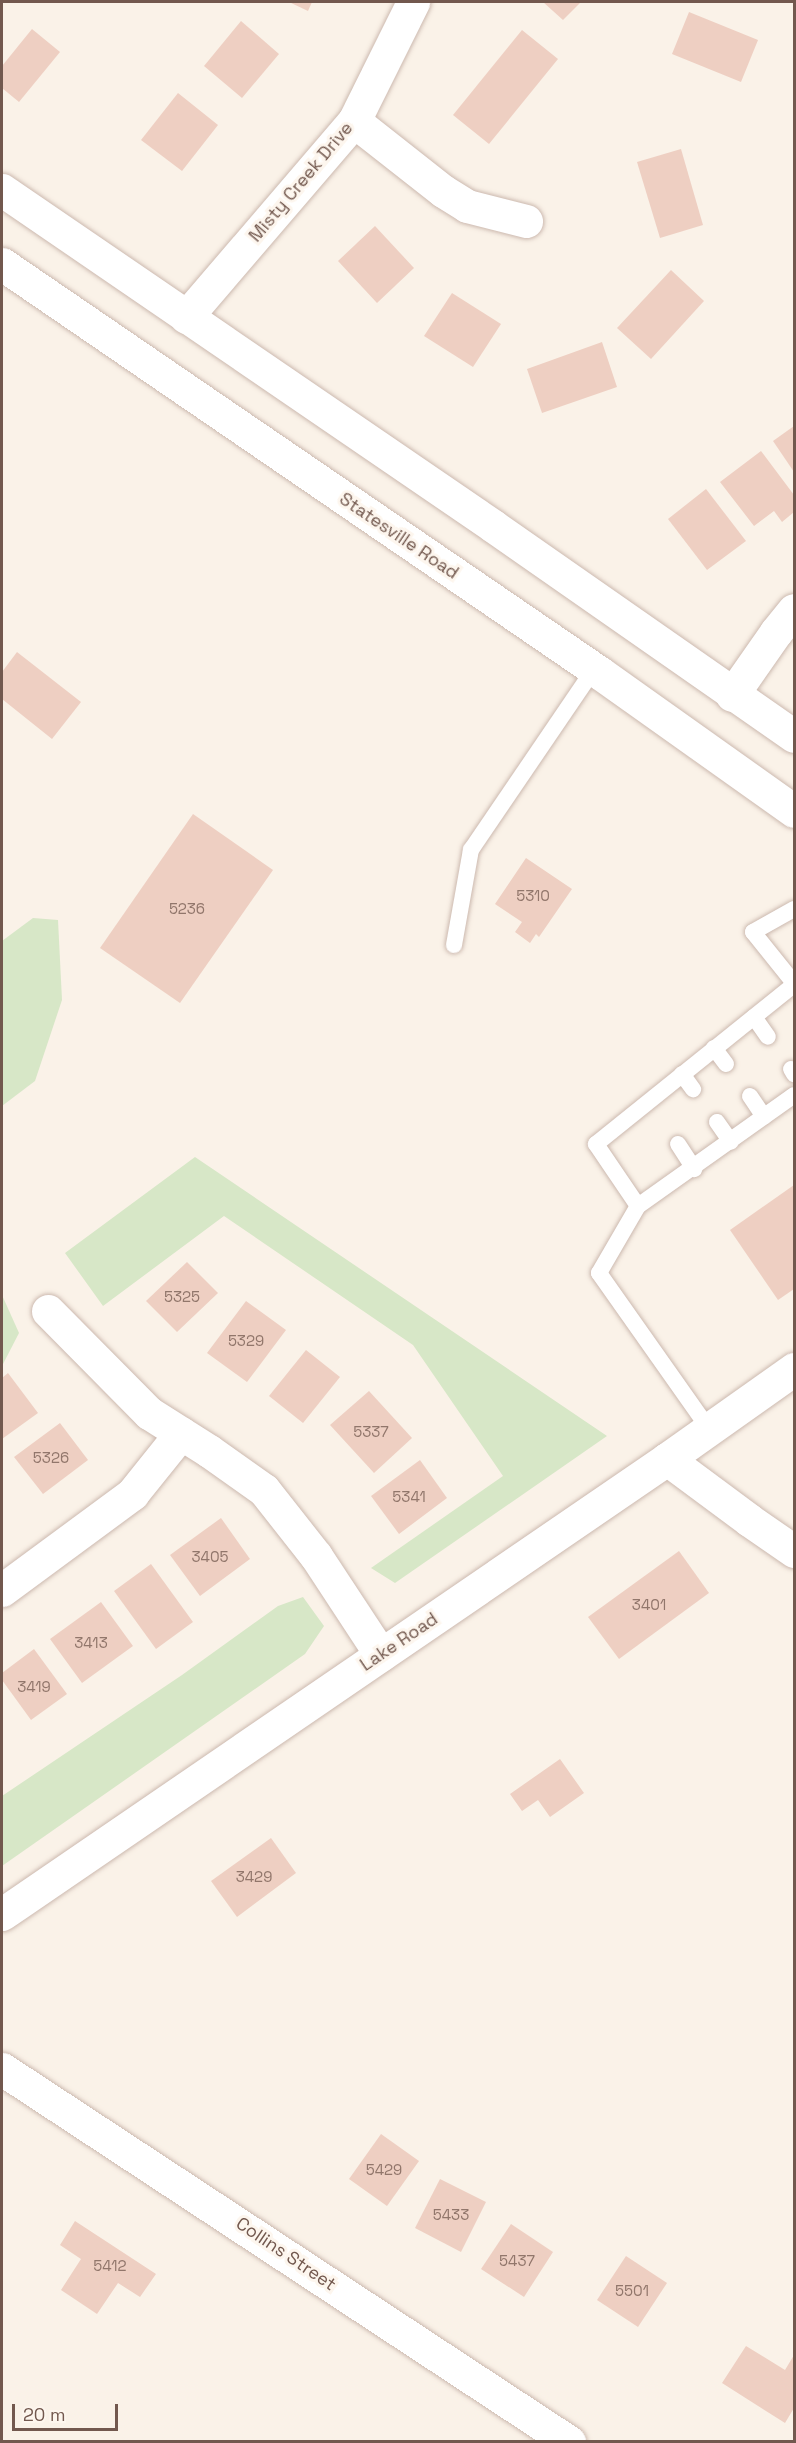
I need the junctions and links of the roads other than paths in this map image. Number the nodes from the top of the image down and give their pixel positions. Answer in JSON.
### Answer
{"nodes":[{"id":1,"x":412,"y":2,"type":"edge"},
{"id":2,"x":354,"y":121,"type":"junction"},
{"id":3,"x":2,"y":190,"type":"edge"},
{"id":4,"x":526,"y":221,"type":"dead end"},
{"id":5,"x":2,"y":264,"type":"edge"},
{"id":6,"x":186,"y":317,"type":"junction"},
{"id":7,"x":795,"y":610,"type":"edge"},
{"id":8,"x":594,"y":669,"type":"junction"},
{"id":9,"x":732,"y":695,"type":"junction"},
{"id":10,"x":795,"y":736,"type":"edge"},
{"id":11,"x":795,"y":812,"type":"edge"},
{"id":12,"x":795,"y":909,"type":"edge"},
{"id":13,"x":454,"y":945,"type":"dead end"},
{"id":14,"x":795,"y":984,"type":"edge"},
{"id":15,"x":754,"y":1017,"type":"junction"},
{"id":16,"x":768,"y":1036,"type":"dead end"},
{"id":17,"x":714,"y":1048,"type":"junction"},
{"id":18,"x":726,"y":1064,"type":"dead end"},
{"id":19,"x":682,"y":1074,"type":"junction"},
{"id":20,"x":693,"y":1089,"type":"dead end"},
{"id":21,"x":795,"y":1095,"type":"edge"},
{"id":22,"x":750,"y":1096,"type":"dead end"},
{"id":23,"x":764,"y":1117,"type":"junction"},
{"id":24,"x":717,"y":1122,"type":"dead end"},
{"id":25,"x":731,"y":1142,"type":"junction"},
{"id":26,"x":678,"y":1144,"type":"dead end"},
{"id":27,"x":694,"y":1169,"type":"junction"},
{"id":28,"x":638,"y":1206,"type":"junction"},
{"id":29,"x":48,"y":1311,"type":"dead end"},
{"id":30,"x":795,"y":1369,"type":"edge"},
{"id":31,"x":709,"y":1429,"type":"junction"},
{"id":32,"x":181,"y":1433,"type":"junction"},
{"id":33,"x":668,"y":1459,"type":"junction"},
{"id":34,"x":795,"y":1551,"type":"edge"},
{"id":35,"x":2,"y":1590,"type":"edge"},
{"id":36,"x":381,"y":1655,"type":"junction"},
{"id":37,"x":2,"y":1914,"type":"edge"},
{"id":38,"x":2,"y":2069,"type":"edge"},
{"id":39,"x":569,"y":2442,"type":"edge"}],
"edges":[{"from":1,"to":2,"type":"street","name":"Misty Creek Drive"},
{"from":2,"to":4,"type":"street"},
{"from":2,"to":6,"type":"street","name":"Misty Creek Drive"},
{"from":3,"to":6,"type":"street"},
{"from":5,"to":8,"type":"street","name":"Statesville Road"},
{"from":6,"to":9,"type":"street"},
{"from":7,"to":9,"type":"street"},
{"from":8,"to":11,"type":"street","name":"Statesville Road"},
{"from":8,"to":13,"type":"lane"},
{"from":9,"to":10,"type":"street"},
{"from":12,"to":14,"type":"lane"},
{"from":14,"to":15,"type":"lane"},
{"from":15,"to":16,"type":"lane"},
{"from":15,"to":17,"type":"lane"},
{"from":17,"to":18,"type":"lane"},
{"from":17,"to":19,"type":"lane"},
{"from":19,"to":20,"type":"lane"},
{"from":19,"to":28,"type":"lane"},
{"from":21,"to":23,"type":"lane"},
{"from":22,"to":23,"type":"lane"},
{"from":23,"to":25,"type":"lane"},
{"from":24,"to":25,"type":"lane"},
{"from":25,"to":27,"type":"lane"},
{"from":26,"to":27,"type":"lane"},
{"from":27,"to":28,"type":"lane"},
{"from":28,"to":31,"type":"lane"},
{"from":29,"to":32,"type":"street"},
{"from":30,"to":31,"type":"street","name":"Lake Road"},
{"from":31,"to":33,"type":"street","name":"Lake Road"},
{"from":32,"to":35,"type":"street"},
{"from":32,"to":36,"type":"street"},
{"from":33,"to":34,"type":"street"},
{"from":33,"to":36,"type":"street","name":"Lake Road"},
{"from":36,"to":37,"type":"street","name":"Lake Road"},
{"from":38,"to":39,"type":"street","name":"Collins Street"}]}
